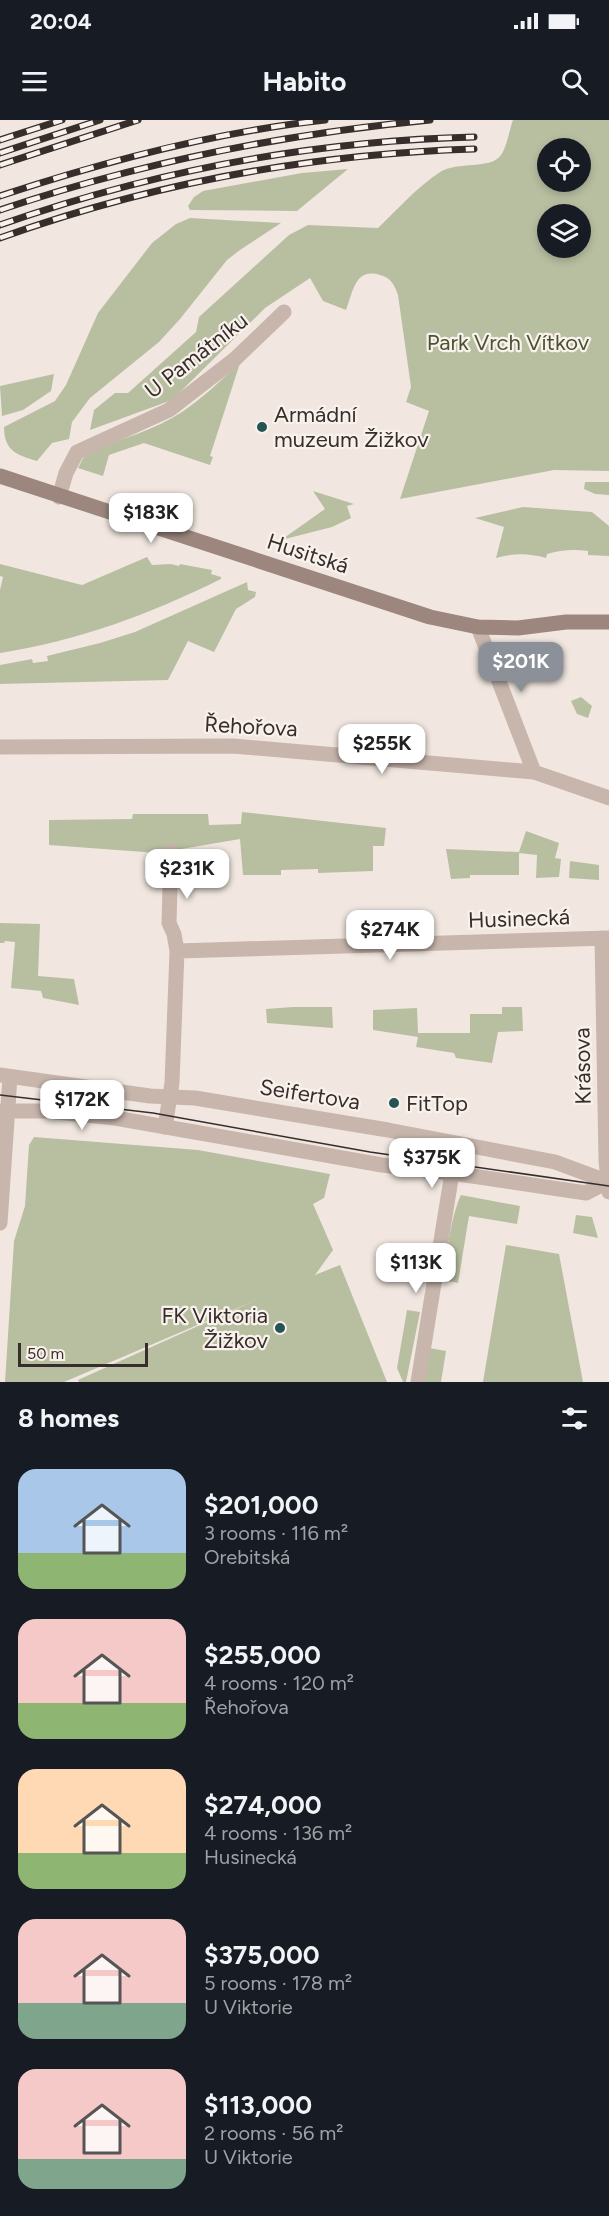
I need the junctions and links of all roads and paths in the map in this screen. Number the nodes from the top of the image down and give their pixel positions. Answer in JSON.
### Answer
{"nodes":[{"id":1,"x":284,"y":312,"type":"dead end"},
{"id":2,"x":0,"y":476,"type":"edge"},
{"id":3,"x":59,"y":497,"type":"junction"},
{"id":4,"x":609,"y":621,"type":"edge"},
{"id":5,"x":478,"y":627,"type":"junction"},
{"id":6,"x":0,"y":747,"type":"edge"},
{"id":7,"x":534,"y":772,"type":"junction"},
{"id":8,"x":609,"y":798,"type":"edge"},
{"id":9,"x":171,"y":851,"type":"dead end"},
{"id":10,"x":605,"y":938,"type":"edge"},
{"id":11,"x":177,"y":951,"type":"junction"},
{"id":12,"x":5,"y":1076,"type":"edge"},
{"id":13,"x":170,"y":1097,"type":"junction"},
{"id":14,"x":4,"y":1111,"type":"edge"},
{"id":15,"x":165,"y":1127,"type":"junction"},
{"id":16,"x":452,"y":1173,"type":"junction"},
{"id":17,"x":608,"y":1185,"type":"edge"},
{"id":18,"x":0,"y":1223,"type":"edge"},
{"id":19,"x":418,"y":1382,"type":"edge"}],
"edges":[{"from":1,"to":3,"type":"street","name":"U Památníku"},
{"from":2,"to":3,"type":"main road","name":"Husitská"},
{"from":3,"to":5,"type":"main road","name":"Husitská"},
{"from":4,"to":5,"type":"main road","name":"Husitská"},
{"from":5,"to":7,"type":"street"},
{"from":6,"to":7,"type":"street","name":"Řehořova"},
{"from":7,"to":8,"type":"street","name":"Řehořova"},
{"from":9,"to":11,"type":"street"},
{"from":10,"to":11,"type":"street","name":"Husinecká"},
{"from":10,"to":17,"type":"street","name":"Krásova"},
{"from":11,"to":13,"type":"street"},
{"from":12,"to":13,"type":"street","name":"Seifertova"},
{"from":12,"to":14,"type":"street"},
{"from":13,"to":15,"type":"street"},
{"from":13,"to":17,"type":"street","name":"Seifertova"},
{"from":14,"to":15,"type":"street"},
{"from":14,"to":18,"type":"street"},
{"from":15,"to":16,"type":"street"},
{"from":16,"to":17,"type":"street"},
{"from":16,"to":19,"type":"street"}]}
